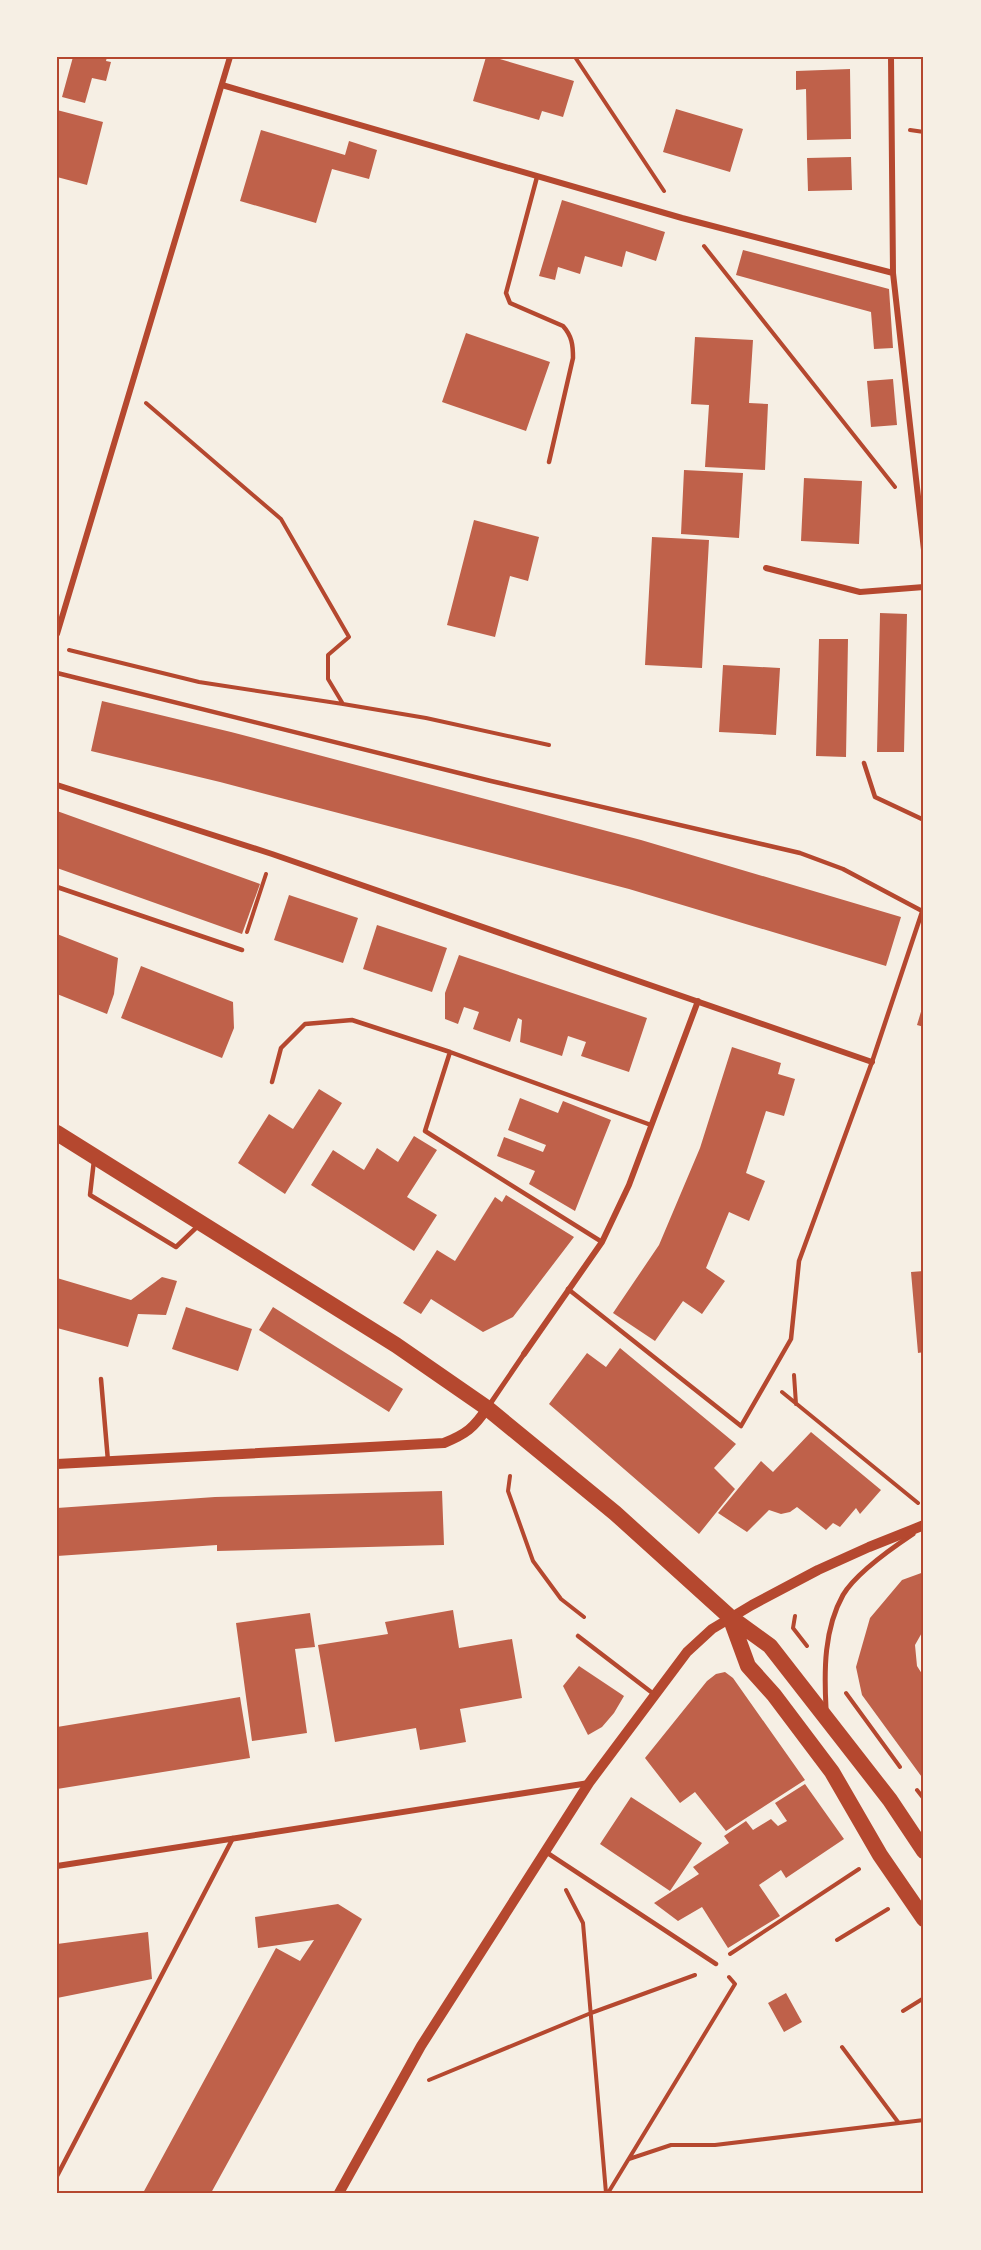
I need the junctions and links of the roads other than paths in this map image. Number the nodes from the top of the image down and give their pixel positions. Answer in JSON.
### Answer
{"nodes":[{"id":1,"x":230,"y":57,"type":"edge"},
{"id":2,"x":891,"y":57,"type":"edge"},
{"id":3,"x":222,"y":86,"type":"junction"},
{"id":4,"x":537,"y":177,"type":"junction"},
{"id":5,"x":893,"y":273,"type":"junction"},
{"id":6,"x":549,"y":462,"type":"dead end"},
{"id":7,"x":924,"y":550,"type":"edge"},
{"id":8,"x":766,"y":568,"type":"dead end"},
{"id":9,"x":924,"y":587,"type":"edge"},
{"id":10,"x":57,"y":634,"type":"edge"},
{"id":11,"x":57,"y":673,"type":"edge"},
{"id":12,"x":864,"y":763,"type":"dead end"},
{"id":13,"x":57,"y":786,"type":"edge"},
{"id":14,"x":924,"y":819,"type":"edge"},
{"id":15,"x":57,"y":887,"type":"edge"},
{"id":16,"x":923,"y":912,"type":"edge"},
{"id":17,"x":242,"y":950,"type":"road end"},
{"id":18,"x":698,"y":1001,"type":"junction"},
{"id":19,"x":450,"y":1052,"type":"junction"},
{"id":20,"x":872,"y":1062,"type":"junction"},
{"id":21,"x":272,"y":1082,"type":"dead end"},
{"id":22,"x":651,"y":1125,"type":"junction"},
{"id":23,"x":57,"y":1133,"type":"edge"},
{"id":24,"x":94,"y":1156,"type":"junction"},
{"id":25,"x":201,"y":1223,"type":"junction"},
{"id":26,"x":602,"y":1242,"type":"junction"},
{"id":27,"x":568,"y":1289,"type":"junction"},
{"id":28,"x":524,"y":1354,"type":"joint"},
{"id":29,"x":101,"y":1379,"type":"dead end"},
{"id":30,"x":487,"y":1408,"type":"junction"},
{"id":31,"x":108,"y":1461,"type":"junction"},
{"id":32,"x":57,"y":1464,"type":"edge"},
{"id":33,"x":924,"y":1526,"type":"edge"},
{"id":34,"x":730,"y":1617,"type":"junction"},
{"id":35,"x":578,"y":1636,"type":"dead end"},
{"id":36,"x":655,"y":1695,"type":"junction"},
{"id":37,"x":826,"y":1719,"type":"junction"},
{"id":38,"x":589,"y":1783,"type":"junction"},
{"id":39,"x":233,"y":1838,"type":"junction"},
{"id":40,"x":924,"y":1851,"type":"edge"},
{"id":41,"x":546,"y":1852,"type":"junction"},
{"id":42,"x":57,"y":1866,"type":"edge"},
{"id":43,"x":924,"y":1919,"type":"edge"},
{"id":44,"x":716,"y":1964,"type":"road end"},
{"id":45,"x":57,"y":2176,"type":"edge"},
{"id":46,"x":339,"y":2193,"type":"edge"}],
"edges":[{"from":1,"to":3,"type":"street"},
{"from":2,"to":5,"type":"street"},
{"from":3,"to":4,"type":"street"},
{"from":3,"to":10,"type":"street"},
{"from":4,"to":5,"type":"street"},
{"from":4,"to":6,"type":"lane"},
{"from":5,"to":7,"type":"street"},
{"from":8,"to":9,"type":"street"},
{"from":11,"to":16,"type":"lane"},
{"from":12,"to":14,"type":"lane"},
{"from":13,"to":18,"type":"street"},
{"from":15,"to":17,"type":"lane"},
{"from":16,"to":20,"type":"lane"},
{"from":18,"to":20,"type":"street"},
{"from":18,"to":22,"type":"street"},
{"from":19,"to":21,"type":"lane"},
{"from":19,"to":22,"type":"lane"},
{"from":19,"to":26,"type":"lane"},
{"from":20,"to":27,"type":"lane"},
{"from":22,"to":26,"type":"street"},
{"from":23,"to":24,"type":"highway"},
{"from":24,"to":25,"type":"highway"},
{"from":24,"to":25,"type":"lane"},
{"from":25,"to":30,"type":"highway"},
{"from":26,"to":27,"type":"street"},
{"from":27,"to":28,"type":"street"},
{"from":28,"to":30,"type":"street"},
{"from":29,"to":31,"type":"lane"},
{"from":30,"to":31,"type":"street"},
{"from":30,"to":34,"type":"highway"},
{"from":31,"to":32,"type":"street"},
{"from":33,"to":34,"type":"street"},
{"from":33,"to":37,"type":"street"},
{"from":34,"to":36,"type":"street"},
{"from":34,"to":37,"type":"highway"},
{"from":34,"to":43,"type":"highway"},
{"from":35,"to":36,"type":"lane"},
{"from":36,"to":38,"type":"street"},
{"from":37,"to":40,"type":"highway"},
{"from":38,"to":39,"type":"street"},
{"from":38,"to":41,"type":"street"},
{"from":39,"to":42,"type":"street"},
{"from":39,"to":45,"type":"lane"},
{"from":41,"to":44,"type":"lane"},
{"from":41,"to":46,"type":"street"}]}
